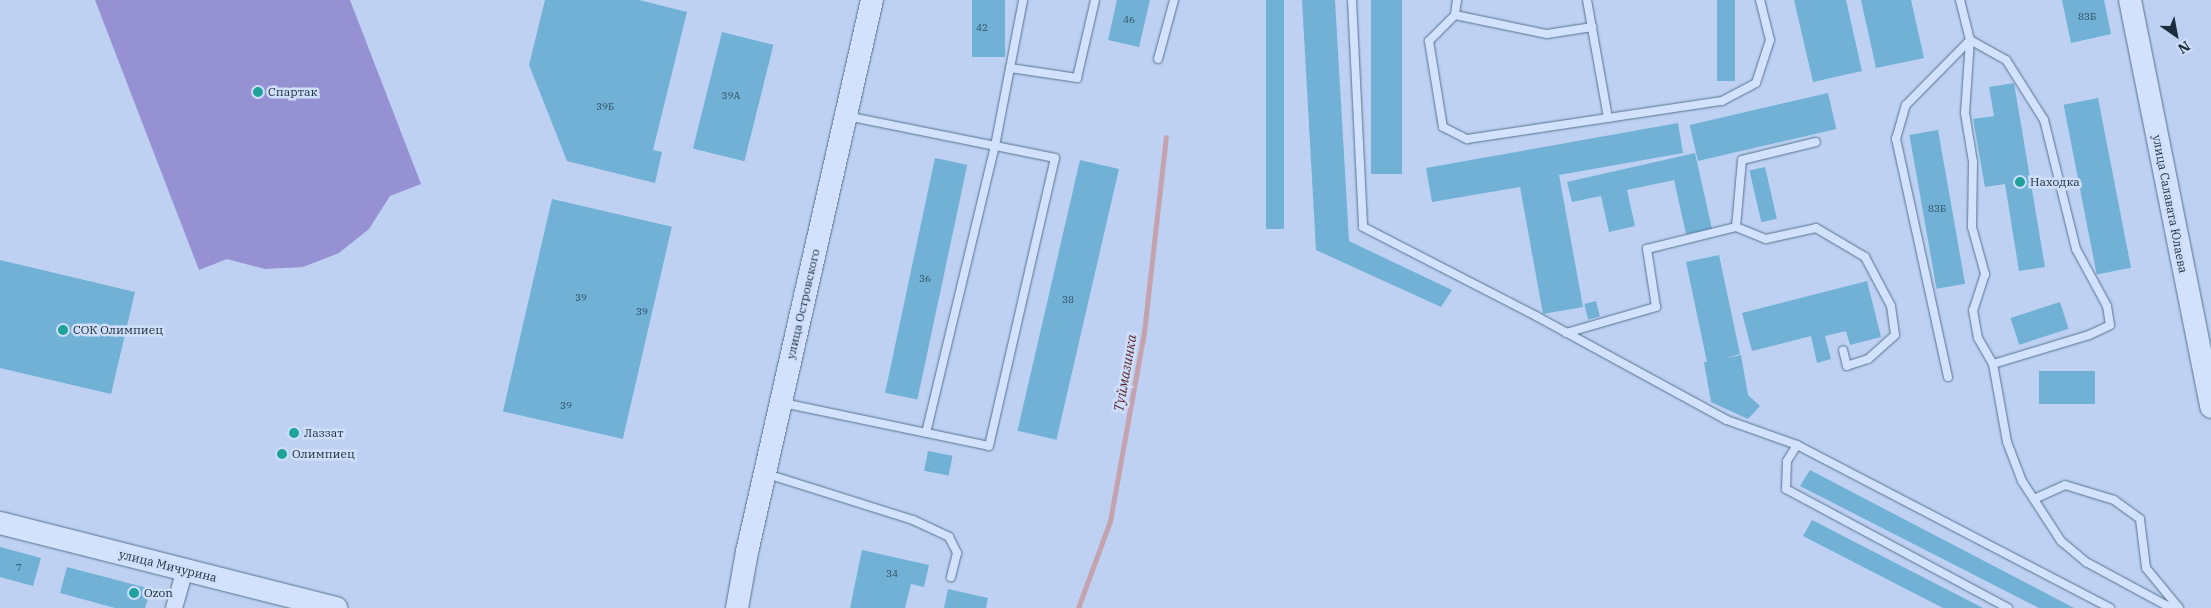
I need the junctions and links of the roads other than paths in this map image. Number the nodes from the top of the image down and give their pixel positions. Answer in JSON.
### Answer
{"nodes":[{"id":1,"x":872,"y":0,"type":"edge"},
{"id":2,"x":1023,"y":0,"type":"edge"},
{"id":3,"x":1094,"y":0,"type":"edge"},
{"id":4,"x":1174,"y":0,"type":"edge"},
{"id":5,"x":1352,"y":0,"type":"edge"},
{"id":6,"x":1457,"y":0,"type":"edge"},
{"id":7,"x":1587,"y":0,"type":"edge"},
{"id":8,"x":1760,"y":0,"type":"edge"},
{"id":9,"x":1960,"y":0,"type":"edge"},
{"id":10,"x":2130,"y":0,"type":"edge"},
{"id":11,"x":1455,"y":15,"type":"junction"},
{"id":12,"x":1592,"y":27,"type":"junction"},
{"id":13,"x":1970,"y":40,"type":"junction"},
{"id":14,"x":1158,"y":59,"type":"dead end"},
{"id":15,"x":1010,"y":68,"type":"junction"},
{"id":16,"x":846,"y":116,"type":"junction"},
{"id":17,"x":1608,"y":118,"type":"junction"},
{"id":18,"x":1816,"y":142,"type":"dead end"},
{"id":19,"x":995,"y":146,"type":"junction"},
{"id":20,"x":1736,"y":227,"type":"junction"},
{"id":21,"x":1566,"y":332,"type":"junction"},
{"id":22,"x":1843,"y":350,"type":"dead end"},
{"id":23,"x":1993,"y":364,"type":"junction"},
{"id":24,"x":1948,"y":377,"type":"dead end"},
{"id":25,"x":781,"y":403,"type":"junction"},
{"id":26,"x":2211,"y":407,"type":"edge"},
{"id":27,"x":926,"y":433,"type":"junction"},
{"id":28,"x":1797,"y":445,"type":"junction"},
{"id":29,"x":765,"y":474,"type":"junction"},
{"id":30,"x":2034,"y":499,"type":"junction"},
{"id":31,"x":0,"y":523,"type":"edge"},
{"id":32,"x":185,"y":570,"type":"junction"},
{"id":33,"x":951,"y":577,"type":"dead end"},
{"id":34,"x":174,"y":608,"type":"edge"},
{"id":35,"x":336,"y":608,"type":"edge"},
{"id":36,"x":737,"y":608,"type":"edge"},
{"id":37,"x":2008,"y":608,"type":"edge"},
{"id":38,"x":2110,"y":608,"type":"edge"},
{"id":39,"x":2171,"y":608,"type":"edge"},
{"id":40,"x":2179,"y":608,"type":"edge"}],
"edges":[{"from":1,"to":16,"type":"street","name":"улица Островского"},
{"from":2,"to":15,"type":"lane"},
{"from":3,"to":15,"type":"lane"},
{"from":4,"to":14,"type":"lane"},
{"from":5,"to":21,"type":"lane"},
{"from":6,"to":11,"type":"lane"},
{"from":7,"to":12,"type":"lane"},
{"from":8,"to":17,"type":"lane"},
{"from":9,"to":13,"type":"lane"},
{"from":10,"to":26,"type":"street","name":"улица Салавата Юлаева"},
{"from":11,"to":12,"type":"lane"},
{"from":11,"to":17,"type":"lane"},
{"from":12,"to":17,"type":"lane"},
{"from":13,"to":23,"type":"lane"},
{"from":13,"to":23,"type":"lane"},
{"from":13,"to":24,"type":"lane"},
{"from":15,"to":19,"type":"lane"},
{"from":16,"to":19,"type":"lane"},
{"from":16,"to":25,"type":"street","name":"улица Островского"},
{"from":18,"to":20,"type":"lane"},
{"from":19,"to":27,"type":"lane"},
{"from":19,"to":27,"type":"lane"},
{"from":20,"to":21,"type":"lane"},
{"from":20,"to":22,"type":"lane"},
{"from":21,"to":28,"type":"lane"},
{"from":23,"to":30,"type":"lane"},
{"from":25,"to":27,"type":"lane"},
{"from":25,"to":29,"type":"street","name":"улица Островского"},
{"from":28,"to":37,"type":"lane"},
{"from":28,"to":38,"type":"lane"},
{"from":29,"to":33,"type":"lane"},
{"from":29,"to":36,"type":"street","name":"улица Островского"},
{"from":30,"to":39,"type":"lane"},
{"from":30,"to":40,"type":"lane"},
{"from":31,"to":32,"type":"street","name":"улица Мичурина"},
{"from":32,"to":34,"type":"street"},
{"from":32,"to":35,"type":"street","name":"улица Мичурина"}]}
